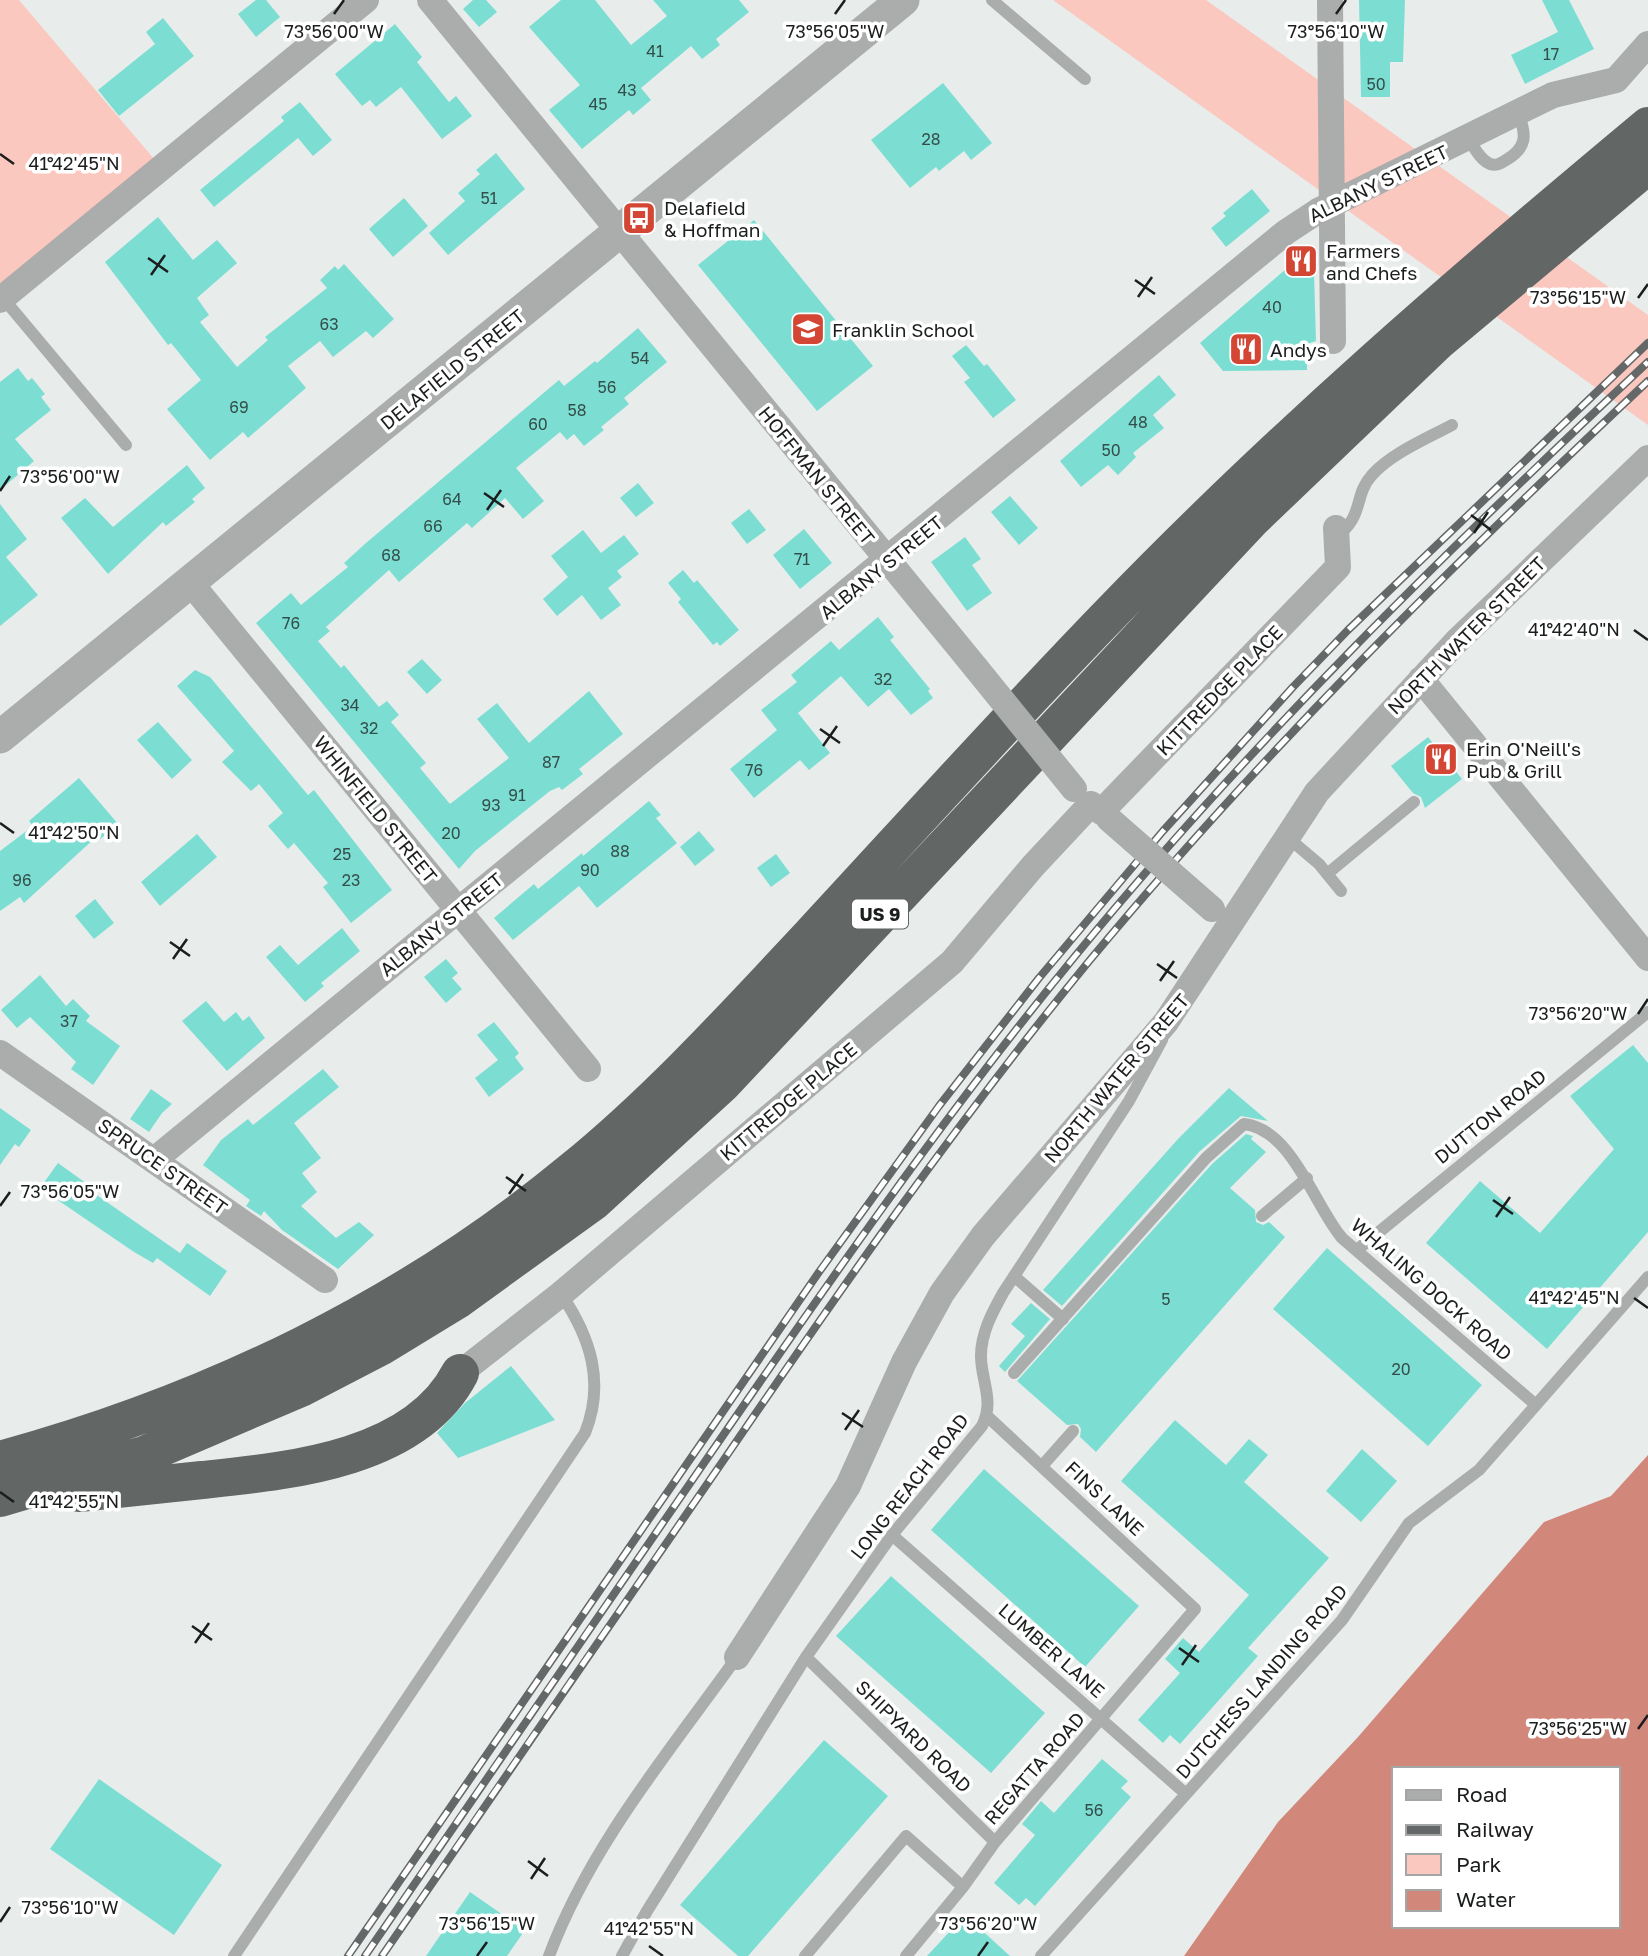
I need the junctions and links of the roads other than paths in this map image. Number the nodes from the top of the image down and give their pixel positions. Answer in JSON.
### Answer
{"nodes":[{"id":1,"x":366,"y":0,"type":"edge"},
{"id":2,"x":430,"y":0,"type":"edge"},
{"id":3,"x":903,"y":0,"type":"edge"},
{"id":4,"x":992,"y":0,"type":"edge"},
{"id":5,"x":1330,"y":0,"type":"edge"},
{"id":6,"x":1648,"y":44,"type":"edge"},
{"id":7,"x":1085,"y":79,"type":"dead end"},
{"id":8,"x":1518,"y":113,"type":"junction"},
{"id":9,"x":1648,"y":126,"type":"edge"},
{"id":10,"x":1468,"y":138,"type":"junction"},
{"id":11,"x":1648,"y":165,"type":"edge"},
{"id":12,"x":1330,"y":205,"type":"junction"},
{"id":13,"x":622,"y":232,"type":"junction"},
{"id":14,"x":1,"y":299,"type":"edge"},
{"id":15,"x":1333,"y":341,"type":"dead end"},
{"id":16,"x":1452,"y":425,"type":"dead end"},
{"id":17,"x":126,"y":444,"type":"dead end"},
{"id":18,"x":1648,"y":458,"type":"edge"},
{"id":19,"x":1336,"y":532,"type":"joint"},
{"id":20,"x":888,"y":563,"type":"junction"},
{"id":21,"x":189,"y":582,"type":"junction"},
{"id":22,"x":1421,"y":679,"type":"junction"},
{"id":23,"x":0,"y":737,"type":"edge"},
{"id":24,"x":1414,"y":803,"type":"dead end"},
{"id":25,"x":1094,"y":806,"type":"junction"},
{"id":26,"x":1285,"y":836,"type":"junction"},
{"id":27,"x":1327,"y":874,"type":"junction"},
{"id":28,"x":1341,"y":891,"type":"dead end"},
{"id":29,"x":457,"y":909,"type":"junction"},
{"id":30,"x":1221,"y":917,"type":"junction"},
{"id":31,"x":1646,"y":951,"type":"edge"},
{"id":32,"x":1648,"y":1012,"type":"edge"},
{"id":33,"x":1166,"y":1022,"type":"junction"},
{"id":34,"x":0,"y":1053,"type":"edge"},
{"id":35,"x":589,"y":1069,"type":"dead end"},
{"id":36,"x":154,"y":1160,"type":"junction"},
{"id":37,"x":1307,"y":1178,"type":"junction"},
{"id":38,"x":1262,"y":1216,"type":"dead end"},
{"id":39,"x":1357,"y":1250,"type":"junction"},
{"id":40,"x":1014,"y":1276,"type":"junction"},
{"id":41,"x":1648,"y":1278,"type":"edge"},
{"id":42,"x":325,"y":1280,"type":"dead end"},
{"id":43,"x":561,"y":1294,"type":"junction"},
{"id":44,"x":1063,"y":1319,"type":"junction"},
{"id":45,"x":460,"y":1373,"type":"joint"},
{"id":46,"x":1014,"y":1373,"type":"dead end"},
{"id":47,"x":1536,"y":1405,"type":"junction"},
{"id":48,"x":987,"y":1416,"type":"junction"},
{"id":49,"x":1073,"y":1431,"type":"dead end"},
{"id":50,"x":0,"y":1460,"type":"edge"},
{"id":51,"x":1042,"y":1466,"type":"junction"},
{"id":52,"x":0,"y":1498,"type":"edge"},
{"id":53,"x":892,"y":1535,"type":"junction"},
{"id":54,"x":1195,"y":1609,"type":"joint"},
{"id":55,"x":737,"y":1657,"type":"joint"},
{"id":56,"x":806,"y":1657,"type":"junction"},
{"id":57,"x":1102,"y":1719,"type":"junction"},
{"id":58,"x":1186,"y":1794,"type":"junction"},
{"id":59,"x":995,"y":1842,"type":"junction"},
{"id":60,"x":963,"y":1887,"type":"junction"},
{"id":61,"x":234,"y":1956,"type":"edge"},
{"id":62,"x":549,"y":1956,"type":"edge"},
{"id":63,"x":622,"y":1956,"type":"edge"},
{"id":64,"x":805,"y":1956,"type":"edge"},
{"id":65,"x":906,"y":1956,"type":"edge"},
{"id":66,"x":1041,"y":1956,"type":"edge"}],
"edges":[{"from":1,"to":14,"type":"street"},
{"from":2,"to":13,"type":"street","name":"HOFFMAN STREET"},
{"from":3,"to":13,"type":"street","name":"DELAFIELD STREET"},
{"from":4,"to":7,"type":"lane"},
{"from":5,"to":12,"type":"street"},
{"from":6,"to":8,"type":"street","name":"ALBANY STREET"},
{"from":8,"to":10,"type":"street","name":"ALBANY STREET"},
{"from":8,"to":10,"type":"lane"},
{"from":9,"to":50,"type":"highway","number":"US 9"},
{"from":10,"to":12,"type":"street","name":"ALBANY STREET"},
{"from":11,"to":52,"type":"highway","number":"US 9"},
{"from":12,"to":15,"type":"street"},
{"from":12,"to":20,"type":"street","name":"ALBANY STREET"},
{"from":13,"to":20,"type":"street","name":"HOFFMAN STREET"},
{"from":13,"to":21,"type":"street","name":"DELAFIELD STREET"},
{"from":14,"to":17,"type":"lane"},
{"from":16,"to":19,"type":"lane"},
{"from":18,"to":22,"type":"street","name":"NORTH WATER STREET"},
{"from":19,"to":25,"type":"street","name":"KITTREDGE PLACE"},
{"from":20,"to":25,"type":"street","name":"HOFFMAN STREET","bridge":true},
{"from":20,"to":29,"type":"street","name":"ALBANY STREET"},
{"from":21,"to":23,"type":"street","name":"DELAFIELD STREET"},
{"from":21,"to":29,"type":"street","name":"WHINFIELD STREET"},
{"from":22,"to":26,"type":"street","name":"NORTH WATER STREET"},
{"from":22,"to":31,"type":"street"},
{"from":24,"to":27,"type":"lane"},
{"from":25,"to":30,"type":"street","name":"HOFFMAN STREET","bridge":true},
{"from":25,"to":43,"type":"street","name":"KITTREDGE PLACE"},
{"from":26,"to":27,"type":"lane"},
{"from":26,"to":30,"type":"street","name":"NORTH WATER STREET"},
{"from":27,"to":28,"type":"lane"},
{"from":29,"to":35,"type":"street","name":"WHINFIELD STREET"},
{"from":29,"to":36,"type":"street","name":"ALBANY STREET"},
{"from":30,"to":33,"type":"street","name":"NORTH WATER STREET"},
{"from":32,"to":39,"type":"lane","name":"DUTTON ROAD"},
{"from":33,"to":40,"type":"lane","name":"LONG REACH ROAD"},
{"from":33,"to":55,"type":"street","name":"NORTH WATER STREET"},
{"from":34,"to":36,"type":"street","name":"SPRUCE STREET"},
{"from":36,"to":42,"type":"street","name":"SPRUCE STREET"},
{"from":37,"to":38,"type":"lane"},
{"from":37,"to":39,"type":"lane","name":"WHALING DOCK ROAD"},
{"from":37,"to":44,"type":"lane","name":"WHALING DOCK ROAD"},
{"from":39,"to":47,"type":"lane","name":"WHALING DOCK ROAD"},
{"from":40,"to":44,"type":"lane"},
{"from":40,"to":48,"type":"lane","name":"LONG REACH ROAD"},
{"from":41,"to":47,"type":"lane","name":"DUTCHESS LANDING ROAD"},
{"from":43,"to":45,"type":"street","name":"KITTREDGE PLACE"},
{"from":43,"to":61,"type":"lane"},
{"from":44,"to":46,"type":"lane"},
{"from":45,"to":52,"type":"highway"},
{"from":47,"to":58,"type":"lane","name":"DUTCHESS LANDING ROAD"},
{"from":48,"to":51,"type":"lane","name":"FINS LANE"},
{"from":48,"to":53,"type":"lane","name":"LONG REACH ROAD"},
{"from":49,"to":51,"type":"lane"},
{"from":51,"to":54,"type":"lane","name":"FINS LANE"},
{"from":53,"to":56,"type":"lane","name":"LONG REACH ROAD"},
{"from":53,"to":57,"type":"lane","name":"LUMBER LANE"},
{"from":54,"to":57,"type":"lane","name":"REGATTA ROAD"},
{"from":55,"to":62,"type":"lane"},
{"from":56,"to":59,"type":"lane","name":"SHIPYARD ROAD"},
{"from":56,"to":63,"type":"lane","name":"LONG REACH ROAD"},
{"from":57,"to":58,"type":"lane","name":"LUMBER LANE"},
{"from":57,"to":59,"type":"lane","name":"REGATTA ROAD"},
{"from":58,"to":66,"type":"lane","name":"DUTCHESS LANDING ROAD"},
{"from":59,"to":60,"type":"lane","name":"REGATTA ROAD"},
{"from":60,"to":64,"type":"lane"},
{"from":60,"to":65,"type":"lane","name":"REGATTA ROAD"}]}
